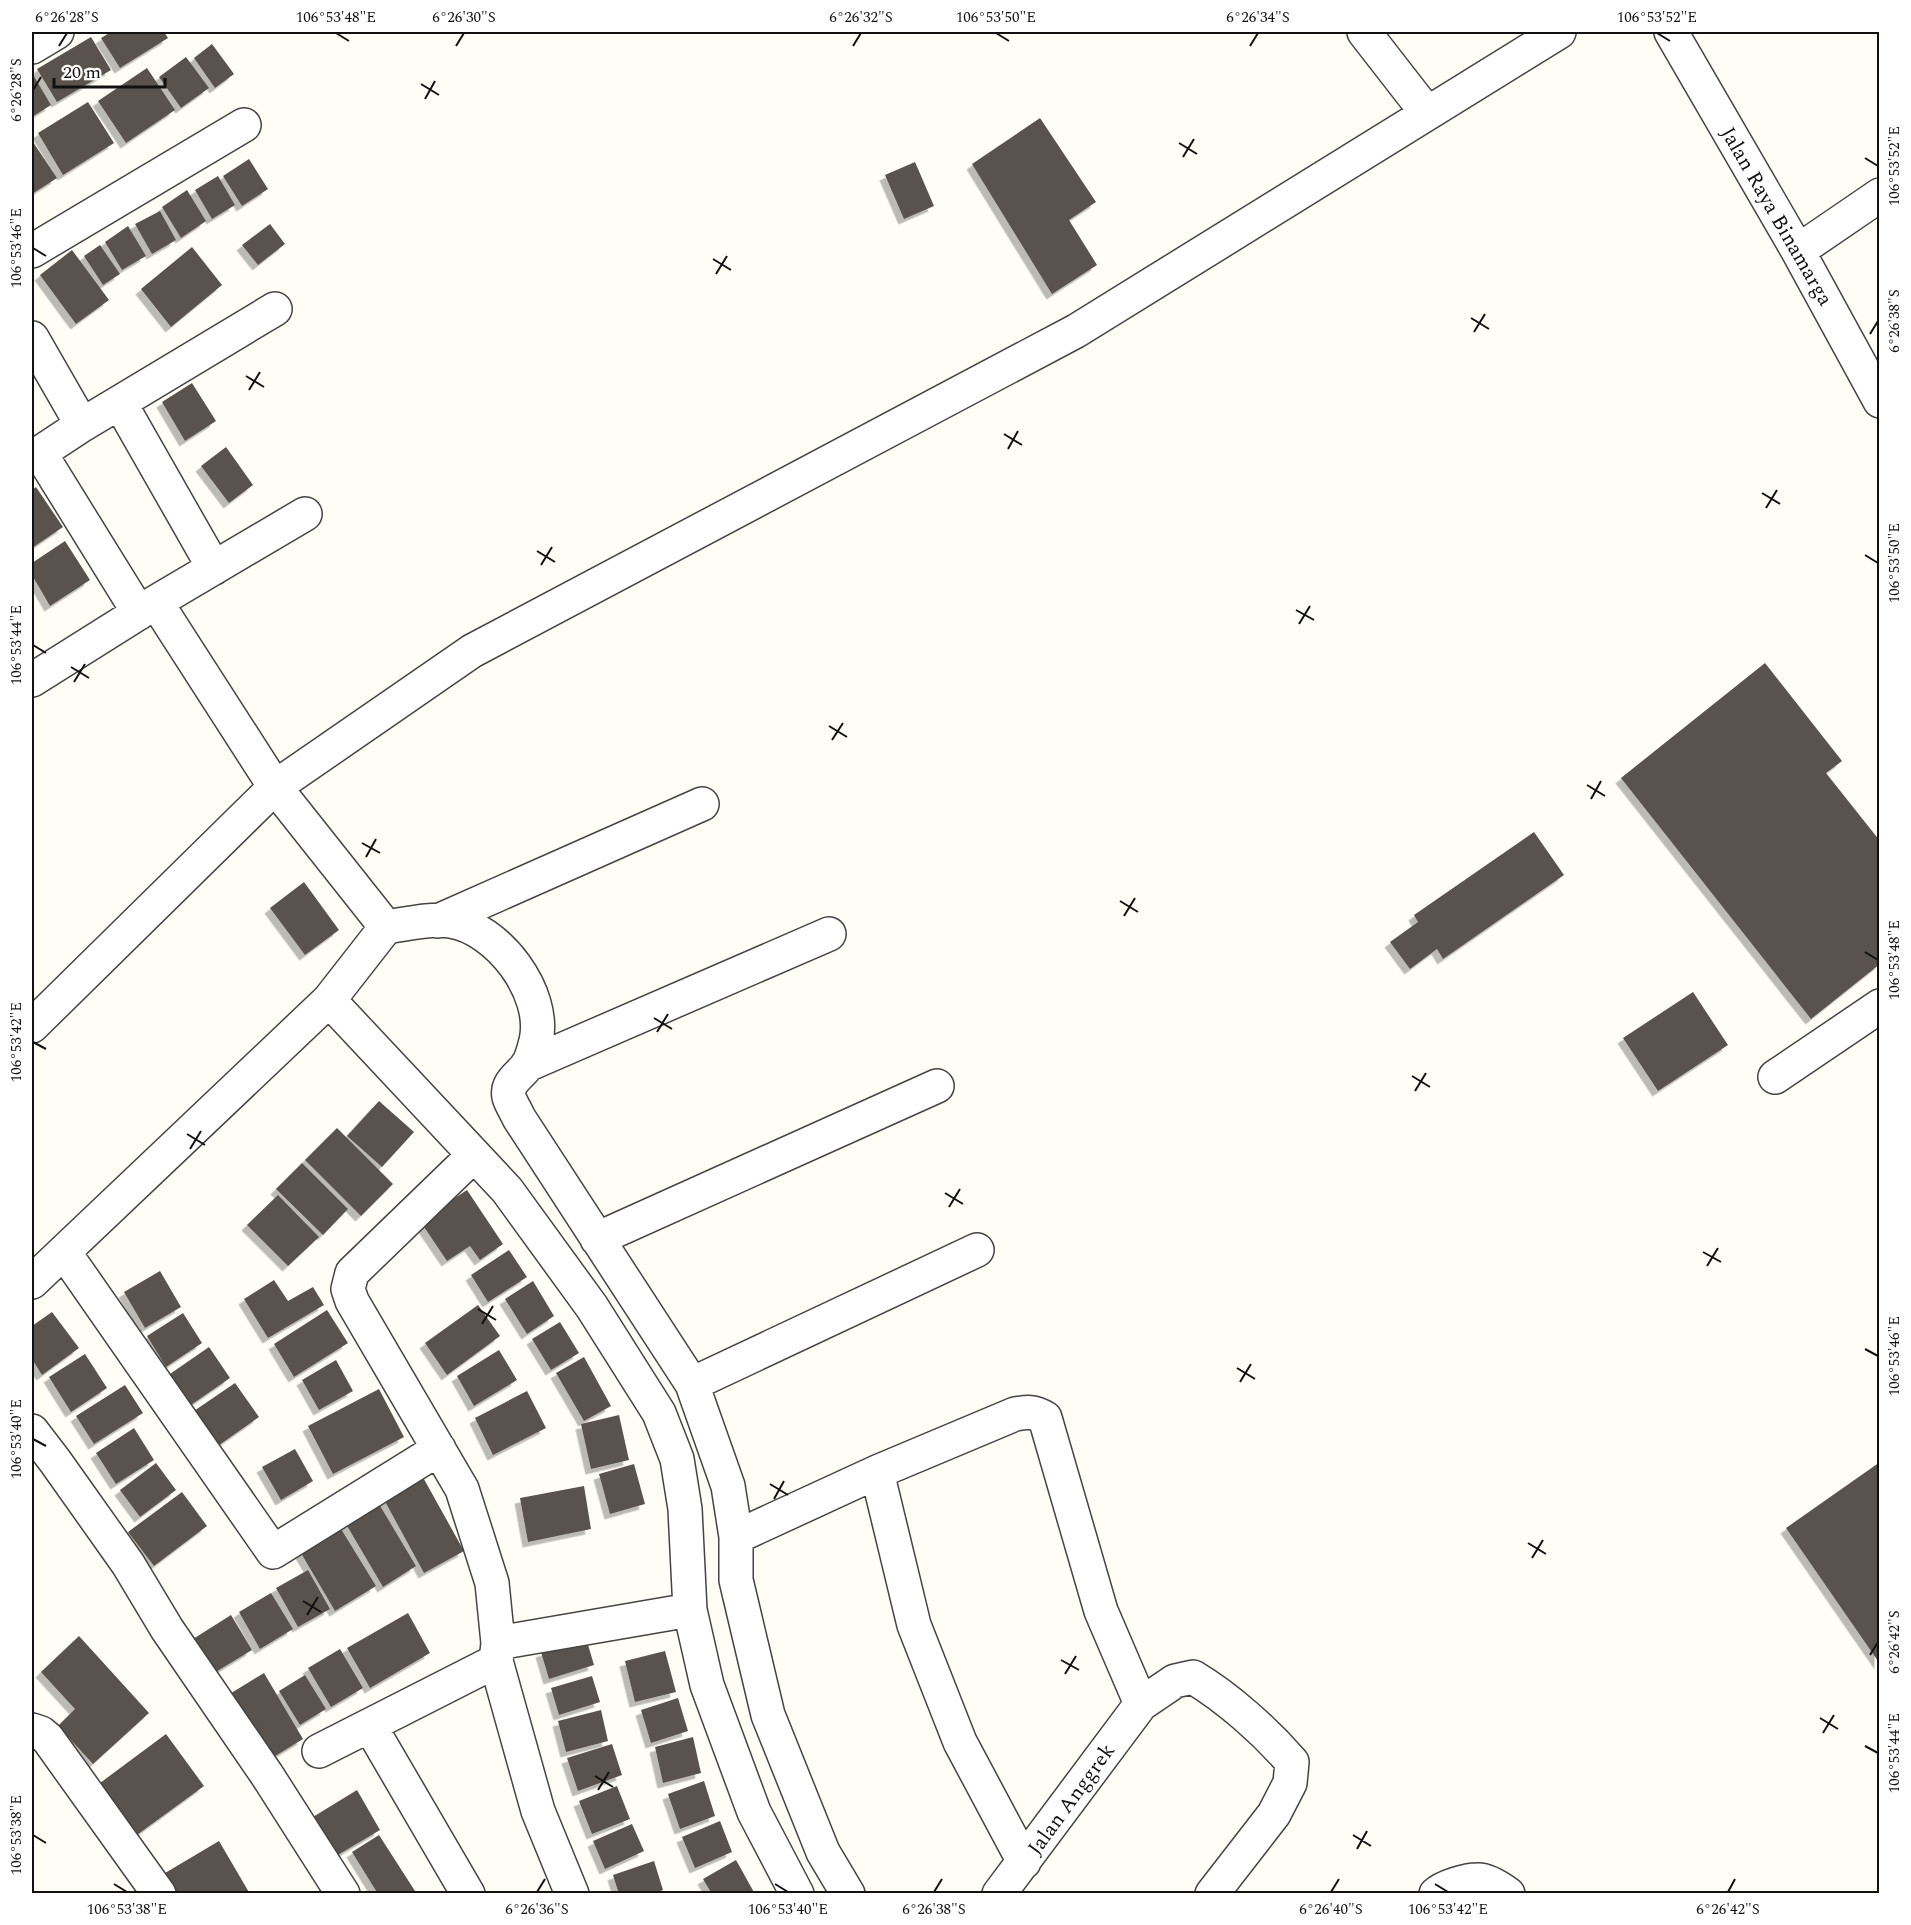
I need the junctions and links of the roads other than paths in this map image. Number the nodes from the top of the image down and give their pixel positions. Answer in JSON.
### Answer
{"nodes":[{"id":1,"x":57,"y":32,"type":"edge"},
{"id":2,"x":1364,"y":32,"type":"edge"},
{"id":3,"x":1559,"y":32,"type":"edge"},
{"id":4,"x":1671,"y":32,"type":"edge"},
{"id":5,"x":32,"y":46,"type":"edge"},
{"id":6,"x":1427,"y":113,"type":"junction"},
{"id":7,"x":244,"y":125,"type":"dead end"},
{"id":8,"x":1880,"y":195,"type":"edge"},
{"id":9,"x":32,"y":250,"type":"edge"},
{"id":10,"x":1798,"y":251,"type":"junction"},
{"id":11,"x":275,"y":309,"type":"dead end"},
{"id":12,"x":32,"y":338,"type":"edge"},
{"id":13,"x":1880,"y":401,"type":"edge"},
{"id":14,"x":120,"y":403,"type":"junction"},
{"id":15,"x":82,"y":425,"type":"junction"},
{"id":16,"x":36,"y":455,"type":"edge"},
{"id":17,"x":305,"y":514,"type":"dead end"},
{"id":18,"x":214,"y":568,"type":"junction"},
{"id":19,"x":148,"y":608,"type":"junction"},
{"id":20,"x":32,"y":680,"type":"edge"},
{"id":21,"x":275,"y":787,"type":"junction"},
{"id":22,"x":702,"y":804,"type":"dead end"},
{"id":23,"x":438,"y":921,"type":"junction"},
{"id":24,"x":386,"y":927,"type":"junction"},
{"id":25,"x":829,"y":934,"type":"dead end"},
{"id":26,"x":329,"y":1000,"type":"junction"},
{"id":27,"x":1880,"y":1006,"type":"edge"},
{"id":28,"x":32,"y":1026,"type":"edge"},
{"id":29,"x":528,"y":1065,"type":"junction"},
{"id":30,"x":1775,"y":1077,"type":"dead end"},
{"id":31,"x":937,"y":1086,"type":"dead end"},
{"id":32,"x":473,"y":1156,"type":"junction"},
{"id":33,"x":597,"y":1239,"type":"junction"},
{"id":34,"x":977,"y":1250,"type":"dead end"},
{"id":35,"x":64,"y":1252,"type":"junction"},
{"id":36,"x":32,"y":1282,"type":"edge"},
{"id":37,"x":692,"y":1384,"type":"junction"},
{"id":38,"x":32,"y":1431,"type":"edge"},
{"id":39,"x":439,"y":1449,"type":"junction"},
{"id":40,"x":877,"y":1472,"type":"junction"},
{"id":41,"x":736,"y":1537,"type":"junction"},
{"id":42,"x":690,"y":1610,"type":"junction"},
{"id":43,"x":497,"y":1652,"type":"junction"},
{"id":44,"x":1141,"y":1704,"type":"junction"},
{"id":45,"x":370,"y":1726,"type":"junction"},
{"id":46,"x":32,"y":1730,"type":"edge"},
{"id":47,"x":319,"y":1751,"type":"dead end"},
{"id":48,"x":1024,"y":1862,"type":"junction"},
{"id":49,"x":159,"y":1893,"type":"edge"},
{"id":50,"x":344,"y":1893,"type":"edge"},
{"id":51,"x":468,"y":1893,"type":"edge"},
{"id":52,"x":572,"y":1893,"type":"edge"},
{"id":53,"x":796,"y":1893,"type":"edge"},
{"id":54,"x":848,"y":1893,"type":"edge"},
{"id":55,"x":999,"y":1893,"type":"edge"},
{"id":56,"x":1212,"y":1893,"type":"edge"},
{"id":57,"x":1436,"y":1893,"type":"edge"},
{"id":58,"x":1508,"y":1893,"type":"edge"}],
"edges":[{"from":1,"to":5,"type":"street"},
{"from":2,"to":6,"type":"street"},
{"from":3,"to":6,"type":"street"},
{"from":4,"to":10,"type":"street","name":"Jalan Raya Binamarga"},
{"from":6,"to":21,"type":"street"},
{"from":7,"to":9,"type":"street"},
{"from":8,"to":10,"type":"street"},
{"from":10,"to":13,"type":"street","name":"Jalan Raya Binamarga"},
{"from":11,"to":14,"type":"street"},
{"from":12,"to":15,"type":"street"},
{"from":14,"to":15,"type":"street"},
{"from":14,"to":18,"type":"street"},
{"from":15,"to":16,"type":"street"},
{"from":16,"to":19,"type":"street"},
{"from":17,"to":18,"type":"street"},
{"from":18,"to":19,"type":"street"},
{"from":19,"to":20,"type":"street"},
{"from":19,"to":21,"type":"street"},
{"from":21,"to":24,"type":"street"},
{"from":21,"to":28,"type":"street"},
{"from":22,"to":23,"type":"street"},
{"from":23,"to":24,"type":"street"},
{"from":23,"to":29,"type":"street"},
{"from":24,"to":26,"type":"street"},
{"from":25,"to":29,"type":"street"},
{"from":26,"to":32,"type":"street"},
{"from":26,"to":35,"type":"street"},
{"from":27,"to":30,"type":"street"},
{"from":29,"to":33,"type":"street"},
{"from":31,"to":33,"type":"street"},
{"from":32,"to":39,"type":"street"},
{"from":32,"to":42,"type":"street"},
{"from":33,"to":37,"type":"street"},
{"from":34,"to":37,"type":"street"},
{"from":35,"to":36,"type":"street"},
{"from":35,"to":39,"type":"street"},
{"from":37,"to":41,"type":"street"},
{"from":38,"to":50,"type":"street"},
{"from":39,"to":43,"type":"street"},
{"from":40,"to":41,"type":"street"},
{"from":40,"to":44,"type":"street"},
{"from":40,"to":48,"type":"street"},
{"from":41,"to":54,"type":"street"},
{"from":42,"to":43,"type":"street"},
{"from":42,"to":53,"type":"street"},
{"from":43,"to":45,"type":"street"},
{"from":43,"to":52,"type":"street"},
{"from":44,"to":48,"type":"street","name":"Jalan Anggrek"},
{"from":44,"to":56,"type":"street","name":"Jalan Anggrek"},
{"from":45,"to":47,"type":"street"},
{"from":45,"to":51,"type":"street"},
{"from":46,"to":49,"type":"street"},
{"from":48,"to":55,"type":"street","name":"Jalan Anggrek"},
{"from":57,"to":58,"type":"street"}]}
